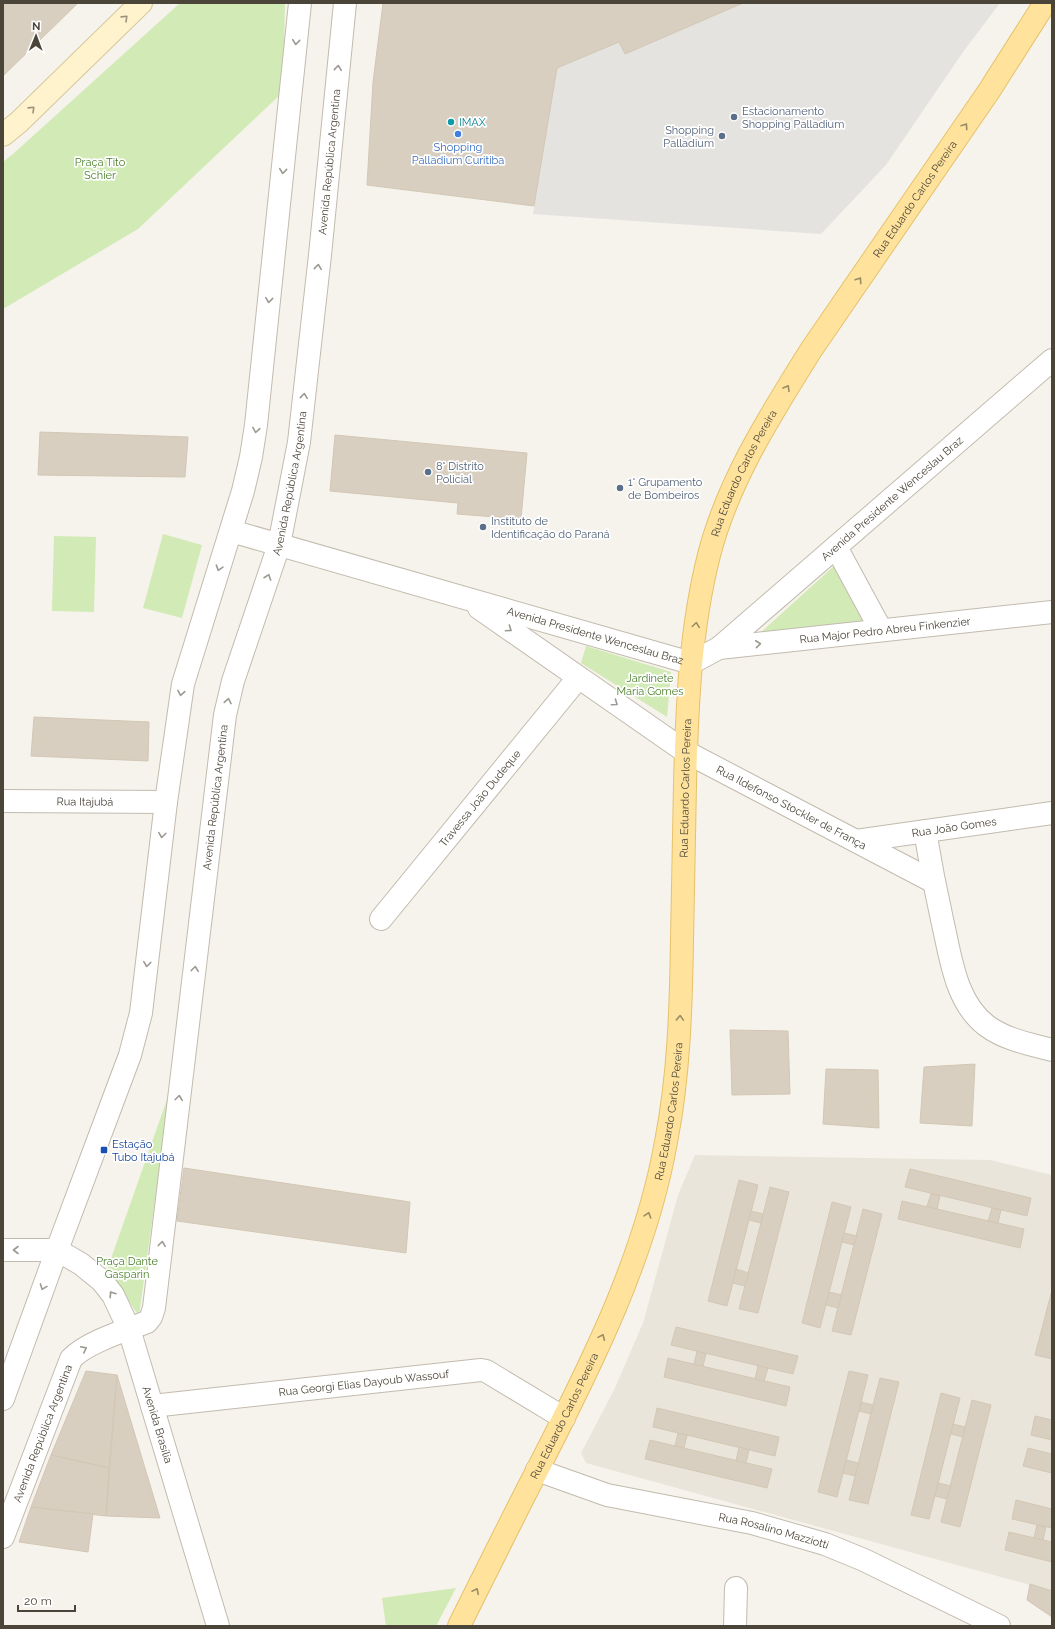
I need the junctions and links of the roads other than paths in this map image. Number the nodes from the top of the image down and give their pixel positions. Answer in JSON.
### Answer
{"nodes":[{"id":1,"x":141,"y":3,"type":"edge"},
{"id":2,"x":300,"y":3,"type":"edge"},
{"id":3,"x":345,"y":3,"type":"edge"},
{"id":4,"x":1046,"y":3,"type":"edge"},
{"id":5,"x":3,"y":135,"type":"edge"},
{"id":6,"x":1052,"y":360,"type":"edge"},
{"id":7,"x":231,"y":531,"type":"junction"},
{"id":8,"x":279,"y":545,"type":"junction"},
{"id":9,"x":836,"y":547,"type":"junction"},
{"id":10,"x":465,"y":598,"type":"junction"},
{"id":11,"x":1052,"y":612,"type":"edge"},
{"id":12,"x":881,"y":630,"type":"junction"},
{"id":13,"x":719,"y":648,"type":"junction"},
{"id":14,"x":691,"y":664,"type":"junction"},
{"id":15,"x":578,"y":678,"type":"junction"},
{"id":16,"x":686,"y":752,"type":"junction"},
{"id":17,"x":3,"y":801,"type":"edge"},
{"id":18,"x":166,"y":802,"type":"junction"},
{"id":19,"x":1052,"y":813,"type":"edge"},
{"id":20,"x":925,"y":831,"type":"junction"},
{"id":21,"x":856,"y":841,"type":"junction"},
{"id":22,"x":934,"y":882,"type":"junction"},
{"id":23,"x":381,"y":919,"type":"dead end"},
{"id":24,"x":1052,"y":1050,"type":"edge"},
{"id":25,"x":3,"y":1250,"type":"edge"},
{"id":26,"x":56,"y":1250,"type":"junction"},
{"id":27,"x":129,"y":1329,"type":"junction"},
{"id":28,"x":3,"y":1399,"type":"edge"},
{"id":29,"x":152,"y":1406,"type":"junction"},
{"id":30,"x":564,"y":1418,"type":"junction"},
{"id":31,"x":537,"y":1470,"type":"junction"},
{"id":32,"x":5,"y":1528,"type":"edge"},
{"id":33,"x":736,"y":1588,"type":"dead end"},
{"id":34,"x":218,"y":1626,"type":"edge"},
{"id":35,"x":459,"y":1626,"type":"edge"},
{"id":36,"x":735,"y":1626,"type":"edge"},
{"id":37,"x":999,"y":1626,"type":"edge"}],
"edges":[{"from":5,"to":1,"type":"main road","one_way":true},
{"from":2,"to":7,"type":"street","one_way":true},
{"from":8,"to":3,"type":"street","name":"Avenida República Argentina","one_way":true},
{"from":14,"to":4,"type":"main road","name":"Rua Eduardo Carlos Pereira","one_way":true},
{"from":6,"to":9,"type":"street","name":"Avenida Presidente Wenceslau Braz"},
{"from":7,"to":8,"type":"street","name":"Avenida Presidente Wenceslau Braz"},
{"from":7,"to":18,"type":"street","one_way":true},
{"from":8,"to":10,"type":"street","name":"Avenida Presidente Wenceslau Braz"},
{"from":27,"to":8,"type":"street","name":"Avenida República Argentina","one_way":true},
{"from":9,"to":12,"type":"street"},
{"from":9,"to":13,"type":"street","name":"Avenida Presidente Wenceslau Braz"},
{"from":10,"to":14,"type":"street","name":"Avenida Presidente Wenceslau Braz"},
{"from":10,"to":15,"type":"street","name":"Rua Ildefonso Stockler de França","one_way":true},
{"from":11,"to":12,"type":"street","name":"Rua Major Pedro Abreu Finkenzier"},
{"from":13,"to":12,"type":"street","name":"Rua Major Pedro Abreu Finkenzier","one_way":true},
{"from":13,"to":14,"type":"street","name":"Avenida Presidente Wenceslau Braz"},
{"from":14,"to":16,"type":"main road","name":"Rua Eduardo Carlos Pereira"},
{"from":15,"to":16,"type":"street","name":"Rua Ildefonso Stockler de França","one_way":true},
{"from":15,"to":23,"type":"street","name":"Travessa João Dudeque"},
{"from":16,"to":21,"type":"street","name":"Rua Ildefonso Stockler de França"},
{"from":30,"to":16,"type":"main road","name":"Rua Eduardo Carlos Pereira","one_way":true},
{"from":17,"to":18,"type":"street","name":"Rua Itajubá"},
{"from":18,"to":26,"type":"street","one_way":true},
{"from":19,"to":20,"type":"street","name":"Rua João Gomes"},
{"from":20,"to":21,"type":"street","name":"Rua João Gomes"},
{"from":20,"to":22,"type":"street"},
{"from":21,"to":22,"type":"street","name":"Rua Ildefonso Stockler de França"},
{"from":22,"to":24,"type":"street"},
{"from":26,"to":25,"type":"street","one_way":true},
{"from":27,"to":26,"type":"street","name":"Avenida Brasília","one_way":true},
{"from":26,"to":28,"type":"street","one_way":true},
{"from":27,"to":29,"type":"street","name":"Avenida Brasília"},
{"from":32,"to":27,"type":"street","name":"Avenida República Argentina","one_way":true},
{"from":29,"to":30,"type":"street","name":"Rua Georgi Elias Dayoub Wassouf"},
{"from":29,"to":34,"type":"street","name":"Avenida Brasília"},
{"from":30,"to":31,"type":"main road","name":"Rua Eduardo Carlos Pereira"},
{"from":35,"to":31,"type":"main road","name":"Rua Eduardo Carlos Pereira","one_way":true},
{"from":31,"to":37,"type":"street","name":"Rua Rosalino Mazziotti"},
{"from":33,"to":36,"type":"street"}]}
